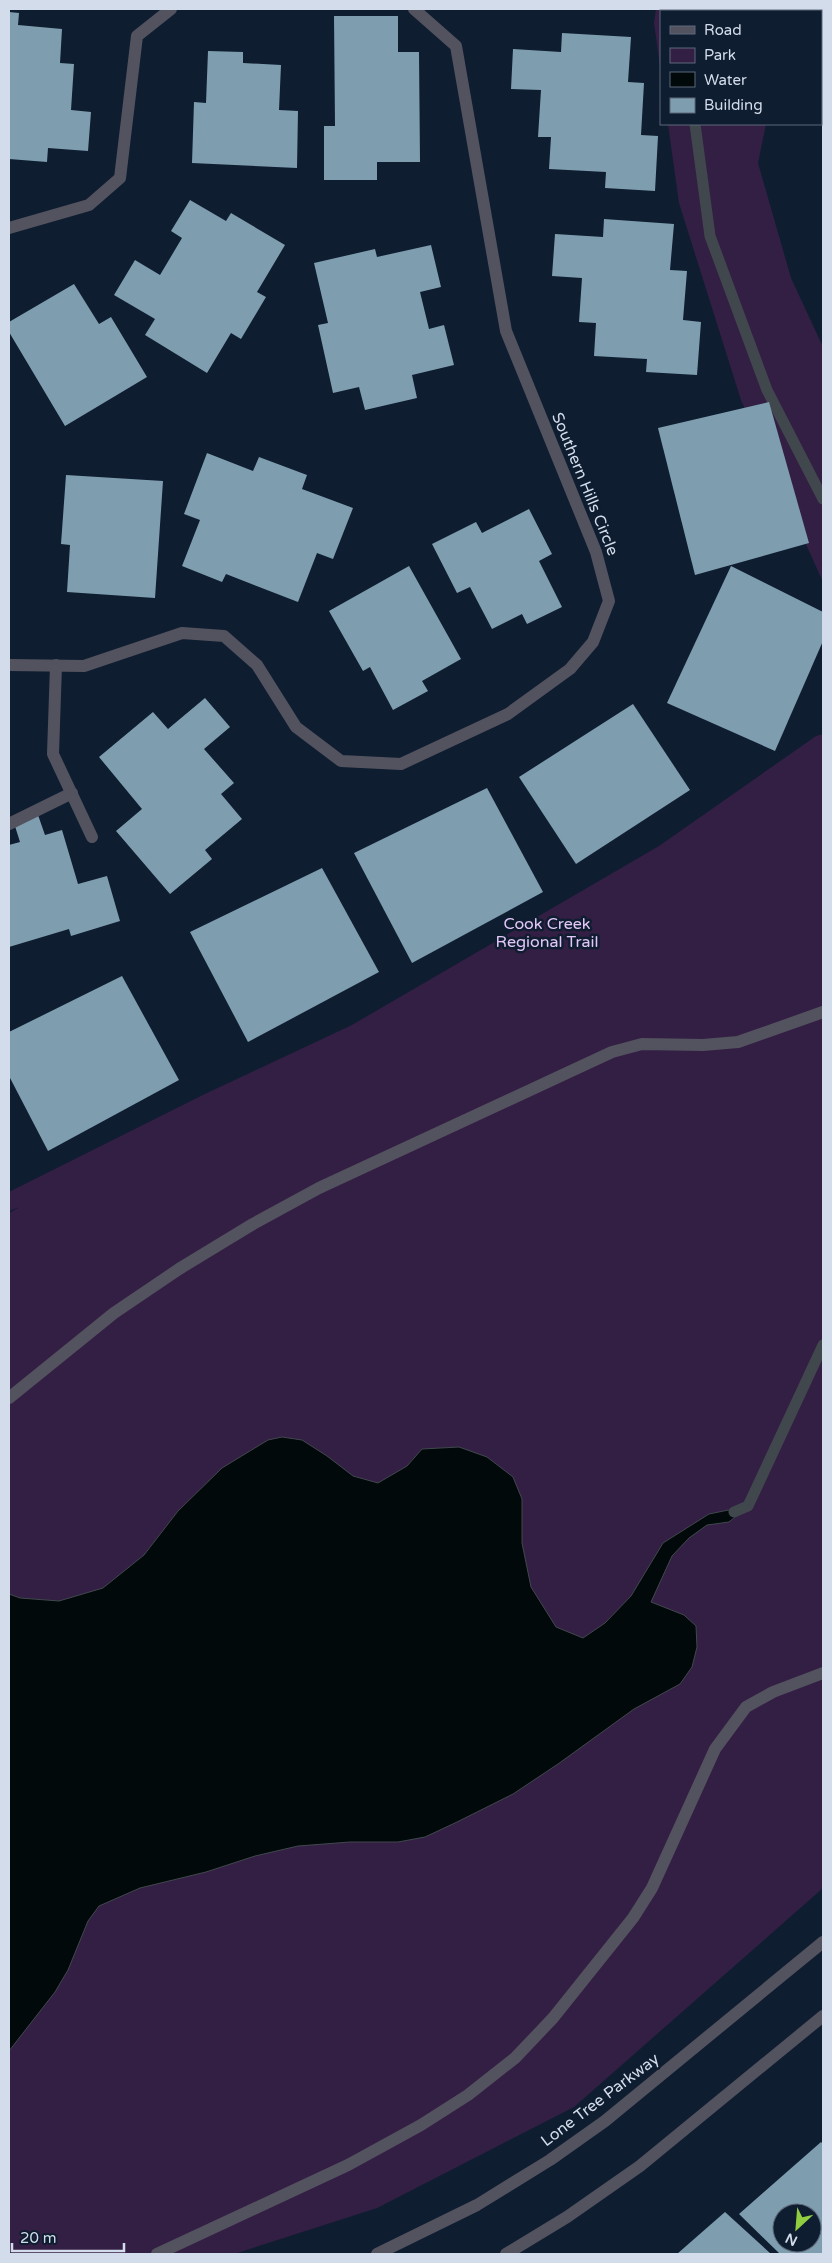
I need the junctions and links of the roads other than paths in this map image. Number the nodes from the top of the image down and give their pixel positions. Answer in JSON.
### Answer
{"nodes":[{"id":1,"x":171,"y":9,"type":"edge"},
{"id":2,"x":414,"y":9,"type":"edge"},
{"id":3,"x":9,"y":228,"type":"edge"},
{"id":4,"x":9,"y":665,"type":"edge"},
{"id":5,"x":56,"y":665,"type":"junction"},
{"id":6,"x":72,"y":793,"type":"junction"},
{"id":7,"x":9,"y":824,"type":"edge"},
{"id":8,"x":92,"y":837,"type":"dead end"},
{"id":9,"x":823,"y":1012,"type":"edge"},
{"id":10,"x":9,"y":1398,"type":"edge"},
{"id":11,"x":823,"y":1673,"type":"edge"},
{"id":12,"x":823,"y":1942,"type":"edge"},
{"id":13,"x":823,"y":2016,"type":"edge"},
{"id":14,"x":157,"y":2254,"type":"edge"},
{"id":15,"x":377,"y":2254,"type":"edge"},
{"id":16,"x":506,"y":2254,"type":"edge"}],
"edges":[{"from":1,"to":3,"type":"street"},
{"from":2,"to":5,"type":"street","name":"Southern Hills Circle"},
{"from":4,"to":5,"type":"street","name":"Southern Hills Circle"},
{"from":5,"to":6,"type":"street"},
{"from":6,"to":7,"type":"street"},
{"from":6,"to":8,"type":"street"},
{"from":9,"to":10,"type":"street"},
{"from":11,"to":14,"type":"street"},
{"from":12,"to":15,"type":"street","name":"Lone Tree Parkway"},
{"from":13,"to":16,"type":"street"}]}
